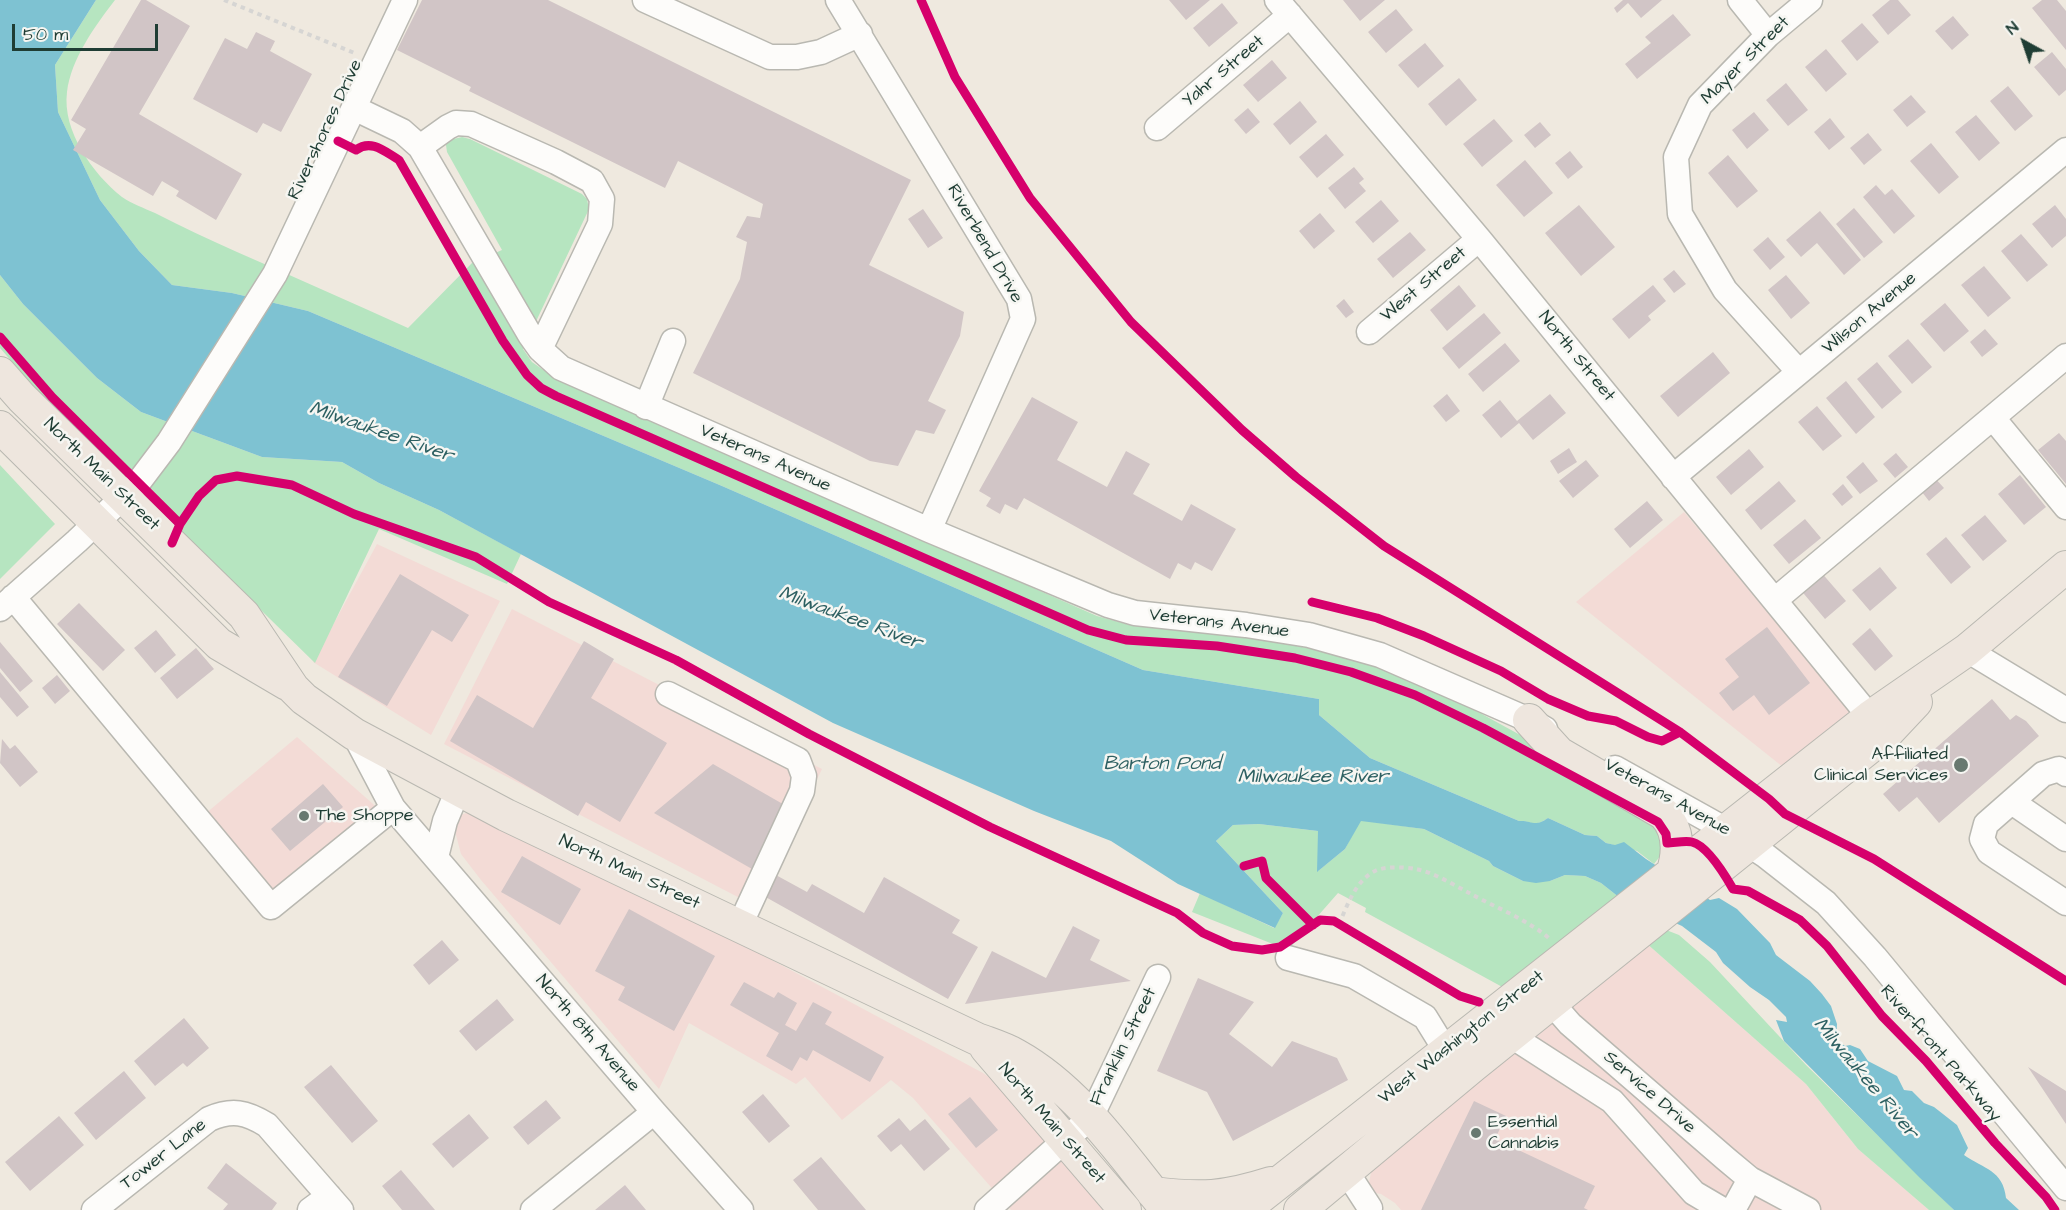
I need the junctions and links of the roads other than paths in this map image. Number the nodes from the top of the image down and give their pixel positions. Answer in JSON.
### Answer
{"nodes":[{"id":1,"x":405,"y":0,"type":"edge"},
{"id":2,"x":645,"y":0,"type":"edge"},
{"id":3,"x":838,"y":0,"type":"edge"},
{"id":4,"x":1740,"y":0,"type":"edge"},
{"id":5,"x":1810,"y":0,"type":"edge"},
{"id":6,"x":1284,"y":8,"type":"edge"},
{"id":7,"x":860,"y":34,"type":"junction"},
{"id":8,"x":1768,"y":35,"type":"junction"},
{"id":9,"x":354,"y":108,"type":"junction"},
{"id":10,"x":1157,"y":128,"type":"dead end"},
{"id":11,"x":420,"y":147,"type":"junction"},
{"id":12,"x":2066,"y":150,"type":"edge"},
{"id":13,"x":1479,"y":239,"type":"junction"},
{"id":14,"x":1369,"y":332,"type":"dead end"},
{"id":15,"x":673,"y":341,"type":"dead end"},
{"id":16,"x":540,"y":349,"type":"junction"},
{"id":17,"x":2066,"y":356,"type":"edge"},
{"id":18,"x":1799,"y":372,"type":"junction"},
{"id":19,"x":0,"y":373,"type":"edge"},
{"id":20,"x":646,"y":407,"type":"junction"},
{"id":21,"x":1993,"y":418,"type":"junction"},
{"id":22,"x":0,"y":427,"type":"edge"},
{"id":23,"x":1673,"y":477,"type":"junction"},
{"id":24,"x":123,"y":498,"type":"junction"},
{"id":25,"x":2066,"y":507,"type":"edge"},
{"id":26,"x":96,"y":523,"type":"junction"},
{"id":27,"x":929,"y":530,"type":"junction"},
{"id":28,"x":2066,"y":567,"type":"edge"},
{"id":29,"x":1775,"y":600,"type":"junction"},
{"id":30,"x":7,"y":603,"type":"edge"},
{"id":31,"x":1967,"y":650,"type":"junction"},
{"id":32,"x":293,"y":688,"type":"junction"},
{"id":33,"x":668,"y":694,"type":"dead end"},
{"id":34,"x":2066,"y":711,"type":"edge"},
{"id":35,"x":1870,"y":717,"type":"junction"},
{"id":36,"x":1529,"y":720,"type":"junction"},
{"id":37,"x":354,"y":734,"type":"junction"},
{"id":38,"x":2066,"y":774,"type":"edge"},
{"id":39,"x":458,"y":790,"type":"junction"},
{"id":40,"x":2012,"y":802,"type":"junction"},
{"id":41,"x":393,"y":808,"type":"junction"},
{"id":42,"x":1738,"y":838,"type":"junction"},
{"id":43,"x":2066,"y":839,"type":"edge"},
{"id":44,"x":436,"y":857,"type":"junction"},
{"id":45,"x":1683,"y":872,"type":"junction"},
{"id":46,"x":2066,"y":903,"type":"edge"},
{"id":47,"x":740,"y":925,"type":"junction"},
{"id":48,"x":1288,"y":958,"type":"dead end"},
{"id":49,"x":1158,"y":977,"type":"dead end"},
{"id":50,"x":1543,"y":993,"type":"junction"},
{"id":51,"x":1499,"y":1028,"type":"junction"},
{"id":52,"x":977,"y":1039,"type":"junction"},
{"id":53,"x":1446,"y":1051,"type":"junction"},
{"id":54,"x":654,"y":1112,"type":"junction"},
{"id":55,"x":1091,"y":1117,"type":"junction"},
{"id":56,"x":1066,"y":1139,"type":"junction"},
{"id":57,"x":1346,"y":1171,"type":"junction"},
{"id":58,"x":1283,"y":1179,"type":"junction"},
{"id":59,"x":1750,"y":1179,"type":"junction"},
{"id":60,"x":2066,"y":1188,"type":"edge"},
{"id":61,"x":1160,"y":1202,"type":"edge"},
{"id":62,"x":335,"y":1203,"type":"edge"},
{"id":63,"x":1370,"y":1209,"type":"edge"},
{"id":64,"x":94,"y":1210,"type":"edge"},
{"id":65,"x":310,"y":1210,"type":"edge"},
{"id":66,"x":533,"y":1210,"type":"edge"},
{"id":67,"x":741,"y":1210,"type":"edge"},
{"id":68,"x":987,"y":1210,"type":"edge"},
{"id":69,"x":1125,"y":1210,"type":"edge"},
{"id":70,"x":1244,"y":1210,"type":"edge"},
{"id":71,"x":1300,"y":1210,"type":"edge"},
{"id":72,"x":1723,"y":1210,"type":"edge"},
{"id":73,"x":1733,"y":1210,"type":"edge"},
{"id":74,"x":1808,"y":1210,"type":"edge"}],
"edges":[{"from":1,"to":9,"type":"street","name":"Rivershores Drive"},
{"from":2,"to":7,"type":"street"},
{"from":3,"to":7,"type":"street","name":"Riverbend Drive"},
{"from":4,"to":8,"type":"street"},
{"from":5,"to":8,"type":"street","name":"Mayer Street"},
{"from":6,"to":10,"type":"street","name":"Yahr Street"},
{"from":6,"to":13,"type":"street","name":"North Street"},
{"from":7,"to":27,"type":"street","name":"Riverbend Drive"},
{"from":8,"to":18,"type":"street","name":"Mayer Street"},
{"from":9,"to":11,"type":"street","name":"Veterans Avenue"},
{"from":9,"to":24,"type":"street","name":"Rivershores Drive"},
{"from":11,"to":16,"type":"street","name":"Veterans Avenue"},
{"from":11,"to":16,"type":"street"},
{"from":12,"to":18,"type":"street","name":"Wilson Avenue"},
{"from":13,"to":14,"type":"street","name":"West Street"},
{"from":13,"to":23,"type":"street","name":"North Street"},
{"from":15,"to":20,"type":"street"},
{"from":16,"to":20,"type":"street","name":"Veterans Avenue"},
{"from":17,"to":21,"type":"street"},
{"from":18,"to":23,"type":"street","name":"Wilson Avenue"},
{"from":19,"to":24,"type":"main road","name":"North Main Street"},
{"from":20,"to":27,"type":"street","name":"Veterans Avenue"},
{"from":21,"to":25,"type":"street"},
{"from":21,"to":29,"type":"street"},
{"from":22,"to":26,"type":"main road","name":"North Main Street"},
{"from":23,"to":29,"type":"street","name":"North Street"},
{"from":24,"to":26,"type":"street","name":"Rivershores Drive"},
{"from":24,"to":32,"type":"main road","name":"North Main Street"},
{"from":26,"to":30,"type":"street","name":"Rivershores Drive"},
{"from":26,"to":32,"type":"main road","name":"North Main Street"},
{"from":27,"to":36,"type":"street","name":"Veterans Avenue"},
{"from":28,"to":31,"type":"main road"},
{"from":29,"to":35,"type":"street","name":"North Street"},
{"from":30,"to":41,"type":"street"},
{"from":31,"to":34,"type":"street"},
{"from":31,"to":35,"type":"main road"},
{"from":31,"to":42,"type":"main road"},
{"from":32,"to":37,"type":"main road","name":"North Main Street"},
{"from":33,"to":47,"type":"street"},
{"from":35,"to":42,"type":"main road"},
{"from":36,"to":42,"type":"street","name":"Veterans Avenue"},
{"from":36,"to":45,"type":"main road"},
{"from":37,"to":39,"type":"main road","name":"North Main Street"},
{"from":37,"to":41,"type":"street","name":"North 8th Avenue"},
{"from":38,"to":40,"type":"street"},
{"from":39,"to":44,"type":"street"},
{"from":39,"to":47,"type":"main road","name":"North Main Street"},
{"from":40,"to":43,"type":"street"},
{"from":40,"to":46,"type":"street"},
{"from":41,"to":44,"type":"street","name":"North 8th Avenue"},
{"from":42,"to":45,"type":"main road","name":"West Washington Street"},
{"from":42,"to":60,"type":"street","name":"Veterans Avenue"},
{"from":44,"to":54,"type":"street","name":"North 8th Avenue"},
{"from":45,"to":50,"type":"main road","name":"West Washington Street"},
{"from":47,"to":52,"type":"main road","name":"North Main Street"},
{"from":48,"to":53,"type":"street"},
{"from":49,"to":55,"type":"street","name":"Franklin Street"},
{"from":50,"to":51,"type":"main road","name":"West Washington Street"},
{"from":50,"to":59,"type":"street","name":"Service Drive"},
{"from":51,"to":53,"type":"main road","name":"West Washington Street"},
{"from":51,"to":57,"type":"main road","name":"West Washington Street"},
{"from":51,"to":72,"type":"street"},
{"from":52,"to":55,"type":"main road","name":"North Main Street"},
{"from":52,"to":56,"type":"main road","name":"North Main Street"},
{"from":53,"to":58,"type":"main road","name":"West Washington Street"},
{"from":54,"to":66,"type":"street"},
{"from":54,"to":67,"type":"street","name":"North 8th Avenue"},
{"from":55,"to":56,"type":"street"},
{"from":55,"to":61,"type":"main road","name":"North Main Street"},
{"from":56,"to":68,"type":"street"},
{"from":56,"to":69,"type":"main road","name":"North Main Street"},
{"from":57,"to":63,"type":"street"},
{"from":57,"to":71,"type":"main road","name":"West Washington Street"},
{"from":58,"to":61,"type":"main road"},
{"from":58,"to":70,"type":"main road","name":"West Washington Street"},
{"from":59,"to":73,"type":"street"},
{"from":59,"to":74,"type":"street","name":"Service Drive"},
{"from":62,"to":64,"type":"street","name":"Tower Lane"},
{"from":62,"to":65,"type":"street"}]}
